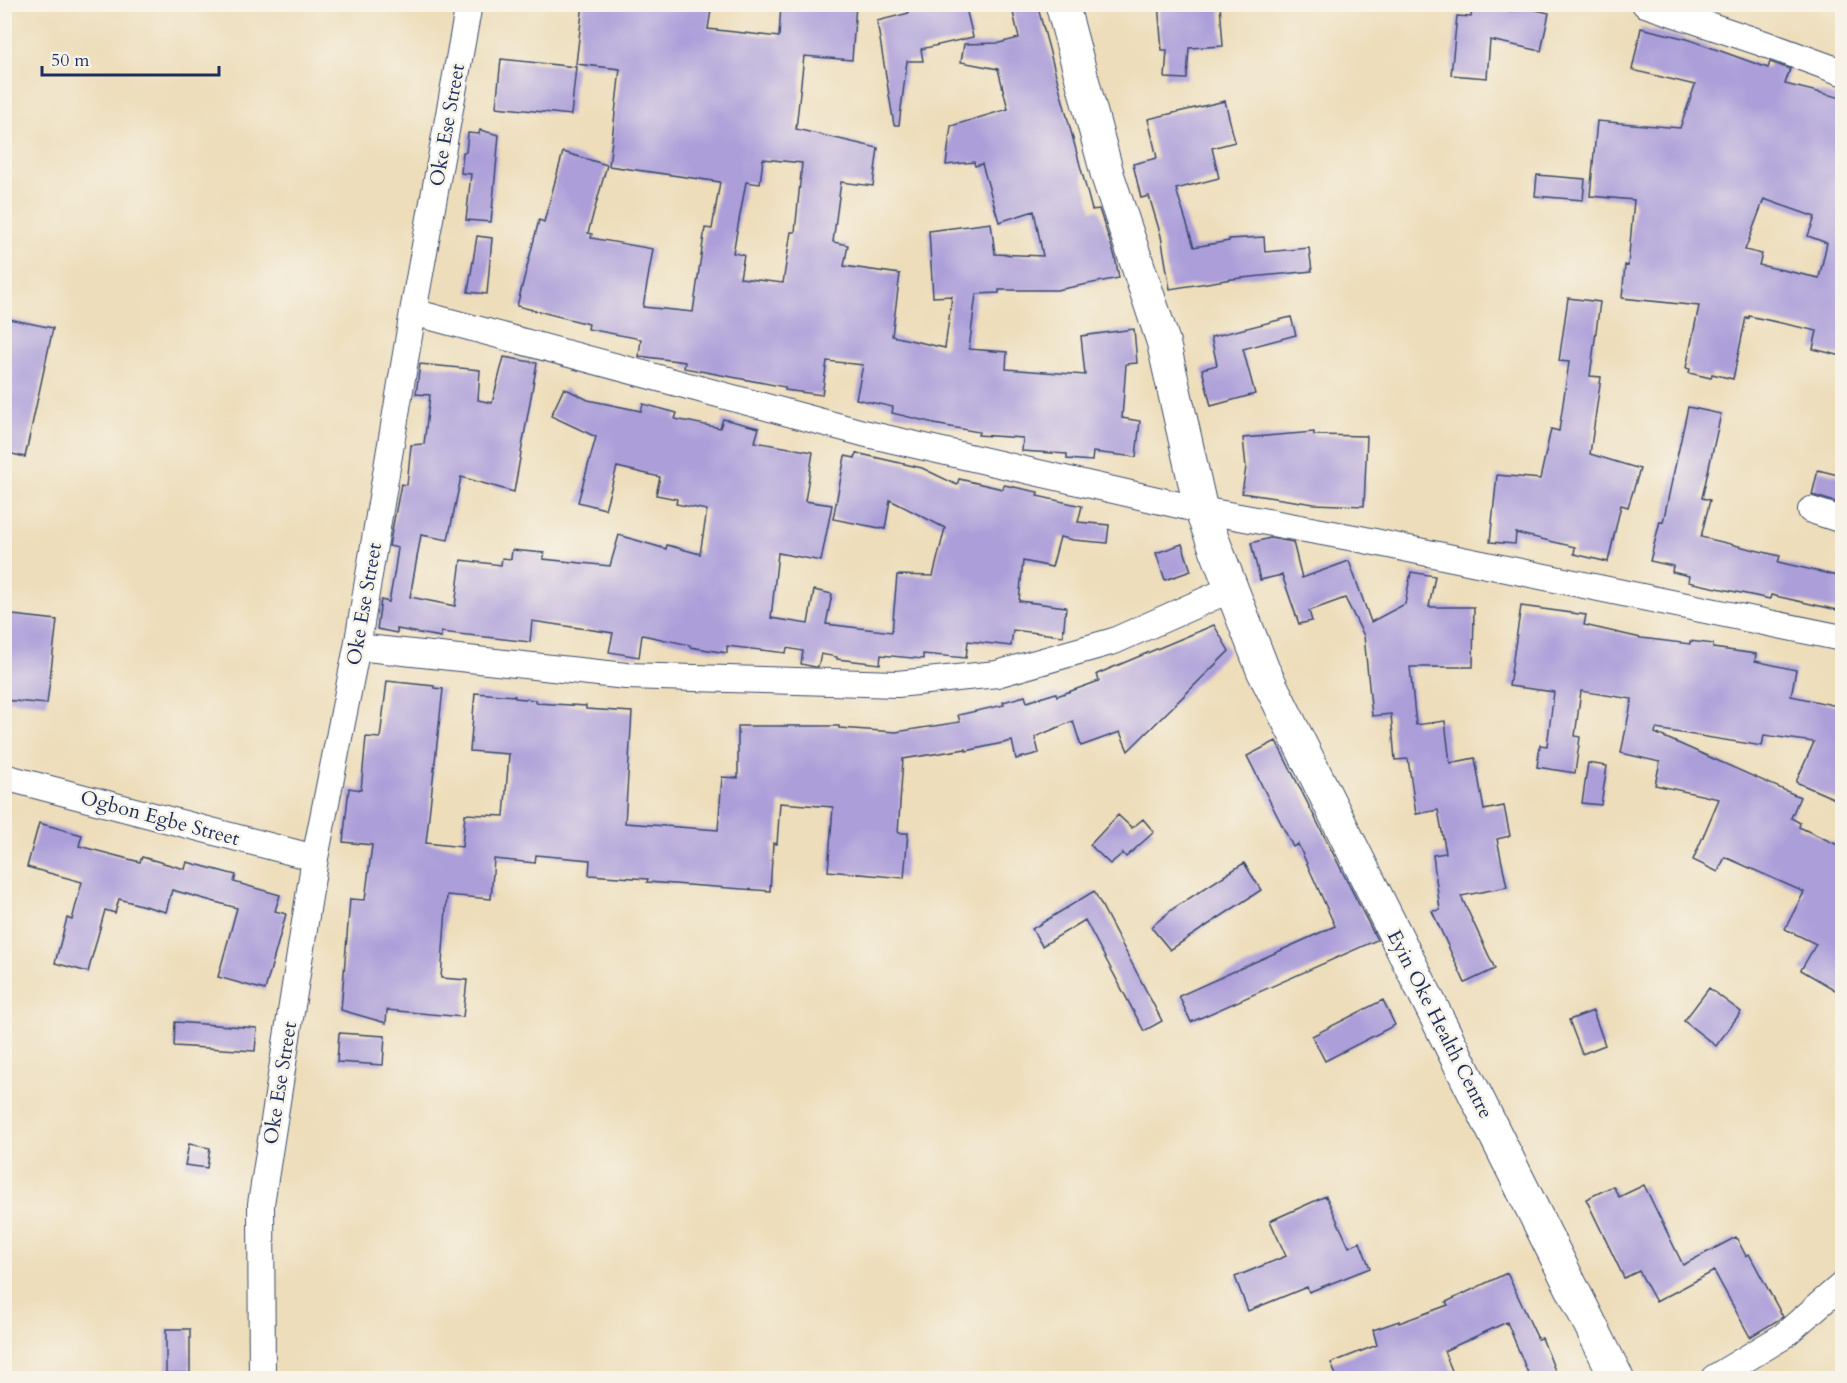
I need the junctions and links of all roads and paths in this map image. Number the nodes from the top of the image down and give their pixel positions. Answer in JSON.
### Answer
{"nodes":[{"id":1,"x":469,"y":4,"type":"edge"},
{"id":2,"x":1062,"y":4,"type":"edge"},
{"id":3,"x":1645,"y":4,"type":"edge"},
{"id":4,"x":1842,"y":72,"type":"edge"},
{"id":5,"x":413,"y":312,"type":"junction"},
{"id":6,"x":1201,"y":510,"type":"junction"},
{"id":7,"x":1811,"y":510,"type":"dead end"},
{"id":8,"x":1842,"y":520,"type":"edge"},
{"id":9,"x":1234,"y":596,"type":"junction"},
{"id":10,"x":1842,"y":638,"type":"edge"},
{"id":11,"x":357,"y":647,"type":"junction"},
{"id":12,"x":4,"y":777,"type":"edge"},
{"id":13,"x":315,"y":858,"type":"junction"},
{"id":14,"x":1837,"y":1291,"type":"edge"},
{"id":15,"x":262,"y":1378,"type":"edge"},
{"id":16,"x":1617,"y":1378,"type":"edge"},
{"id":17,"x":1714,"y":1378,"type":"edge"}],
"edges":[{"from":1,"to":5,"type":"street","name":"Oke Ese Street"},
{"from":2,"to":6,"type":"main road","name":"Eyin Oke Health Centre"},
{"from":3,"to":4,"type":"street"},
{"from":5,"to":6,"type":"street"},
{"from":5,"to":11,"type":"street","name":"Oke Ese Street"},
{"from":6,"to":9,"type":"main road","name":"Eyin Oke Health Centre"},
{"from":6,"to":10,"type":"street"},
{"from":7,"to":8,"type":"street"},
{"from":9,"to":11,"type":"street"},
{"from":9,"to":16,"type":"main road","name":"Eyin Oke Health Centre"},
{"from":11,"to":13,"type":"street","name":"Oke Ese Street"},
{"from":12,"to":13,"type":"street","name":"Ogbon Egbe Street"},
{"from":13,"to":15,"type":"street","name":"Oke Ese Street"},
{"from":14,"to":17,"type":"street"}]}
